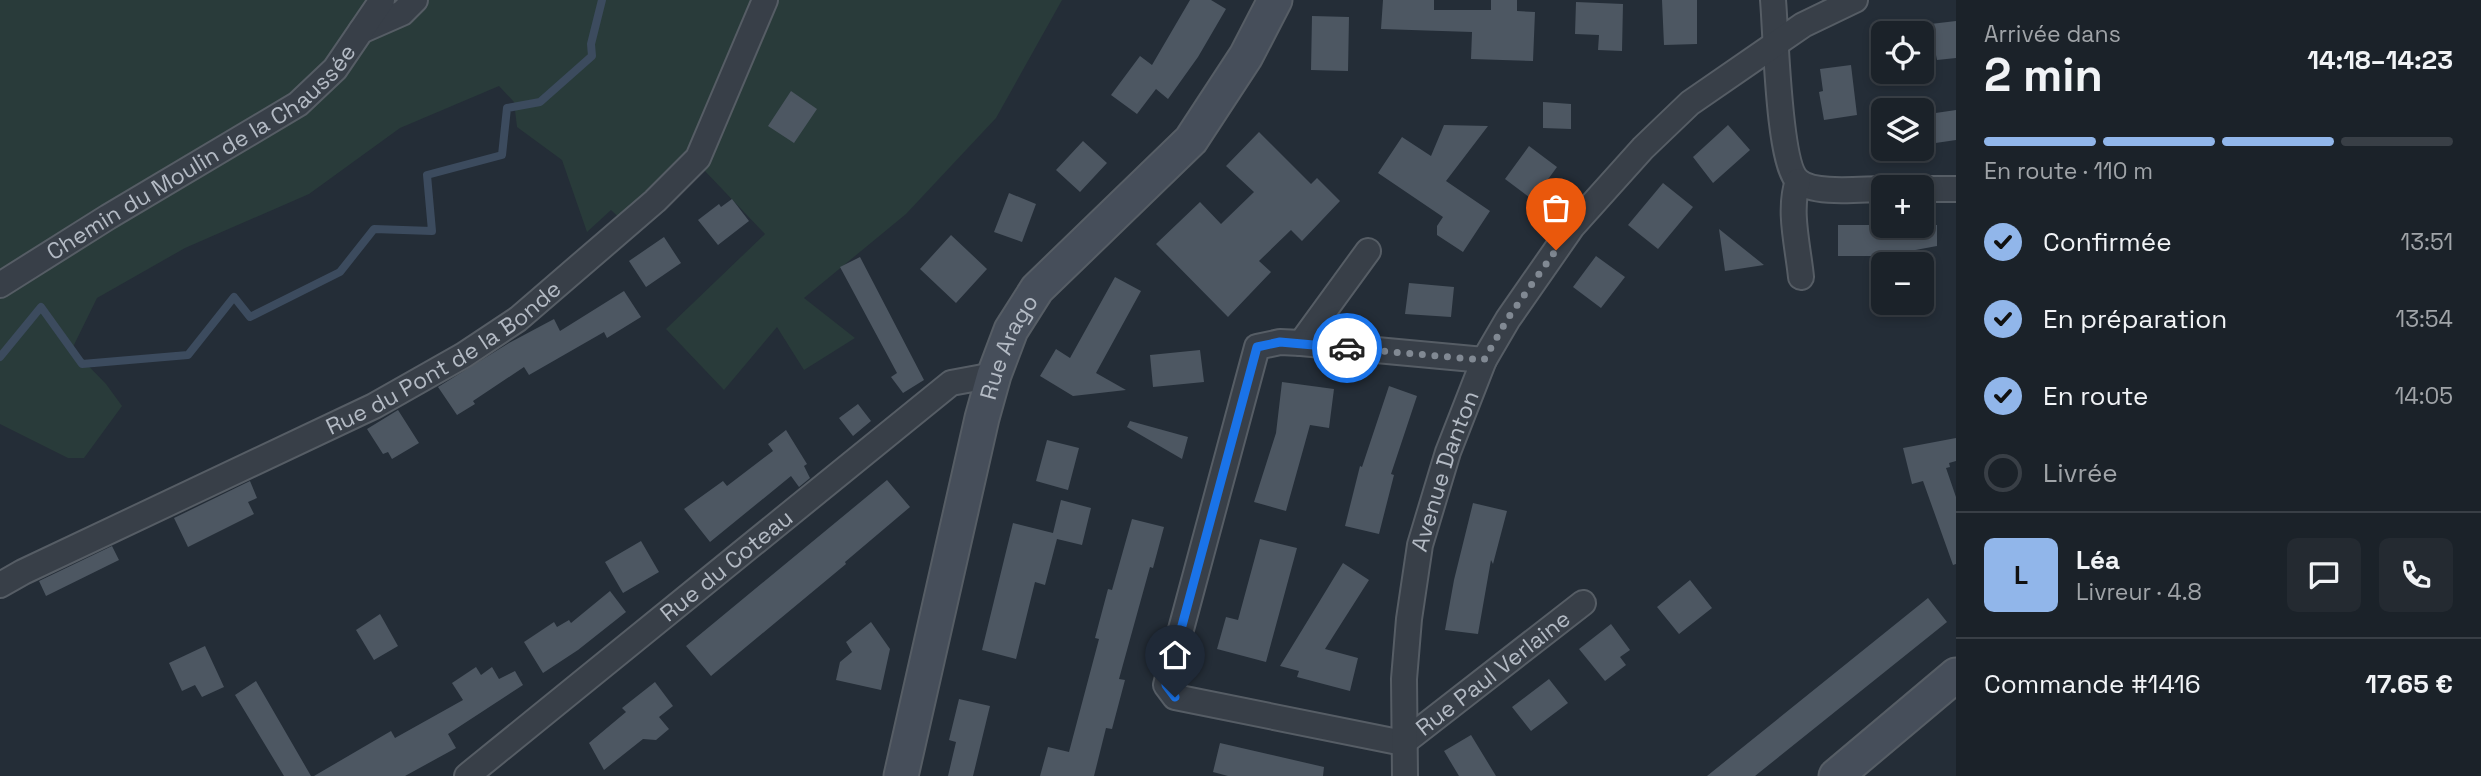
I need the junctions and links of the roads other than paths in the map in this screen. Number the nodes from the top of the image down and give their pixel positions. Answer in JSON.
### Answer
{"nodes":[{"id":1,"x":382,"y":0,"type":"edge"},
{"id":2,"x":415,"y":0,"type":"edge"},
{"id":3,"x":765,"y":0,"type":"edge"},
{"id":4,"x":1275,"y":0,"type":"edge"},
{"id":5,"x":1773,"y":0,"type":"edge"},
{"id":6,"x":1855,"y":0,"type":"edge"},
{"id":7,"x":360,"y":32,"type":"junction"},
{"id":8,"x":1777,"y":42,"type":"junction"},
{"id":9,"x":1798,"y":181,"type":"junction"},
{"id":10,"x":1871,"y":189,"type":"edge"},
{"id":11,"x":1934,"y":189,"type":"edge"},
{"id":12,"x":1956,"y":189,"type":"edge"},
{"id":13,"x":1368,"y":251,"type":"dead end"},
{"id":14,"x":1801,"y":277,"type":"dead end"},
{"id":15,"x":0,"y":285,"type":"edge"},
{"id":16,"x":1301,"y":344,"type":"junction"},
{"id":17,"x":1484,"y":360,"type":"junction"},
{"id":18,"x":994,"y":375,"type":"junction"},
{"id":19,"x":0,"y":585,"type":"edge"},
{"id":20,"x":1583,"y":603,"type":"dead end"},
{"id":21,"x":1956,"y":675,"type":"edge"},
{"id":22,"x":1403,"y":743,"type":"junction"},
{"id":23,"x":467,"y":776,"type":"edge"},
{"id":24,"x":901,"y":776,"type":"edge"},
{"id":25,"x":1405,"y":776,"type":"edge"},
{"id":26,"x":1836,"y":776,"type":"edge"}],
"edges":[{"from":1,"to":7,"type":"street","name":"Chemin du Moulin de la Chaussée"},
{"from":2,"to":7,"type":"street"},
{"from":3,"to":19,"type":"street","name":"Rue du Pont de la Bonde"},
{"from":4,"to":18,"type":"main road","name":"Rue Arago"},
{"from":5,"to":8,"type":"street"},
{"from":6,"to":8,"type":"street","name":"Avenue Danton"},
{"from":7,"to":15,"type":"street","name":"Chemin du Moulin de la Chaussée"},
{"from":8,"to":9,"type":"street"},
{"from":8,"to":17,"type":"street","name":"Avenue Danton"},
{"from":9,"to":10,"type":"street"},
{"from":9,"to":14,"type":"street"},
{"from":11,"to":12,"type":"street"},
{"from":13,"to":16,"type":"street"},
{"from":16,"to":17,"type":"street"},
{"from":16,"to":22,"type":"street"},
{"from":17,"to":22,"type":"street","name":"Avenue Danton"},
{"from":18,"to":23,"type":"street","name":"Rue du Coteau"},
{"from":18,"to":24,"type":"main road","name":"Rue Arago"},
{"from":20,"to":22,"type":"street","name":"Rue Paul Verlaine"},
{"from":21,"to":26,"type":"main road"},
{"from":22,"to":25,"type":"street","name":"Avenue Danton"}]}
